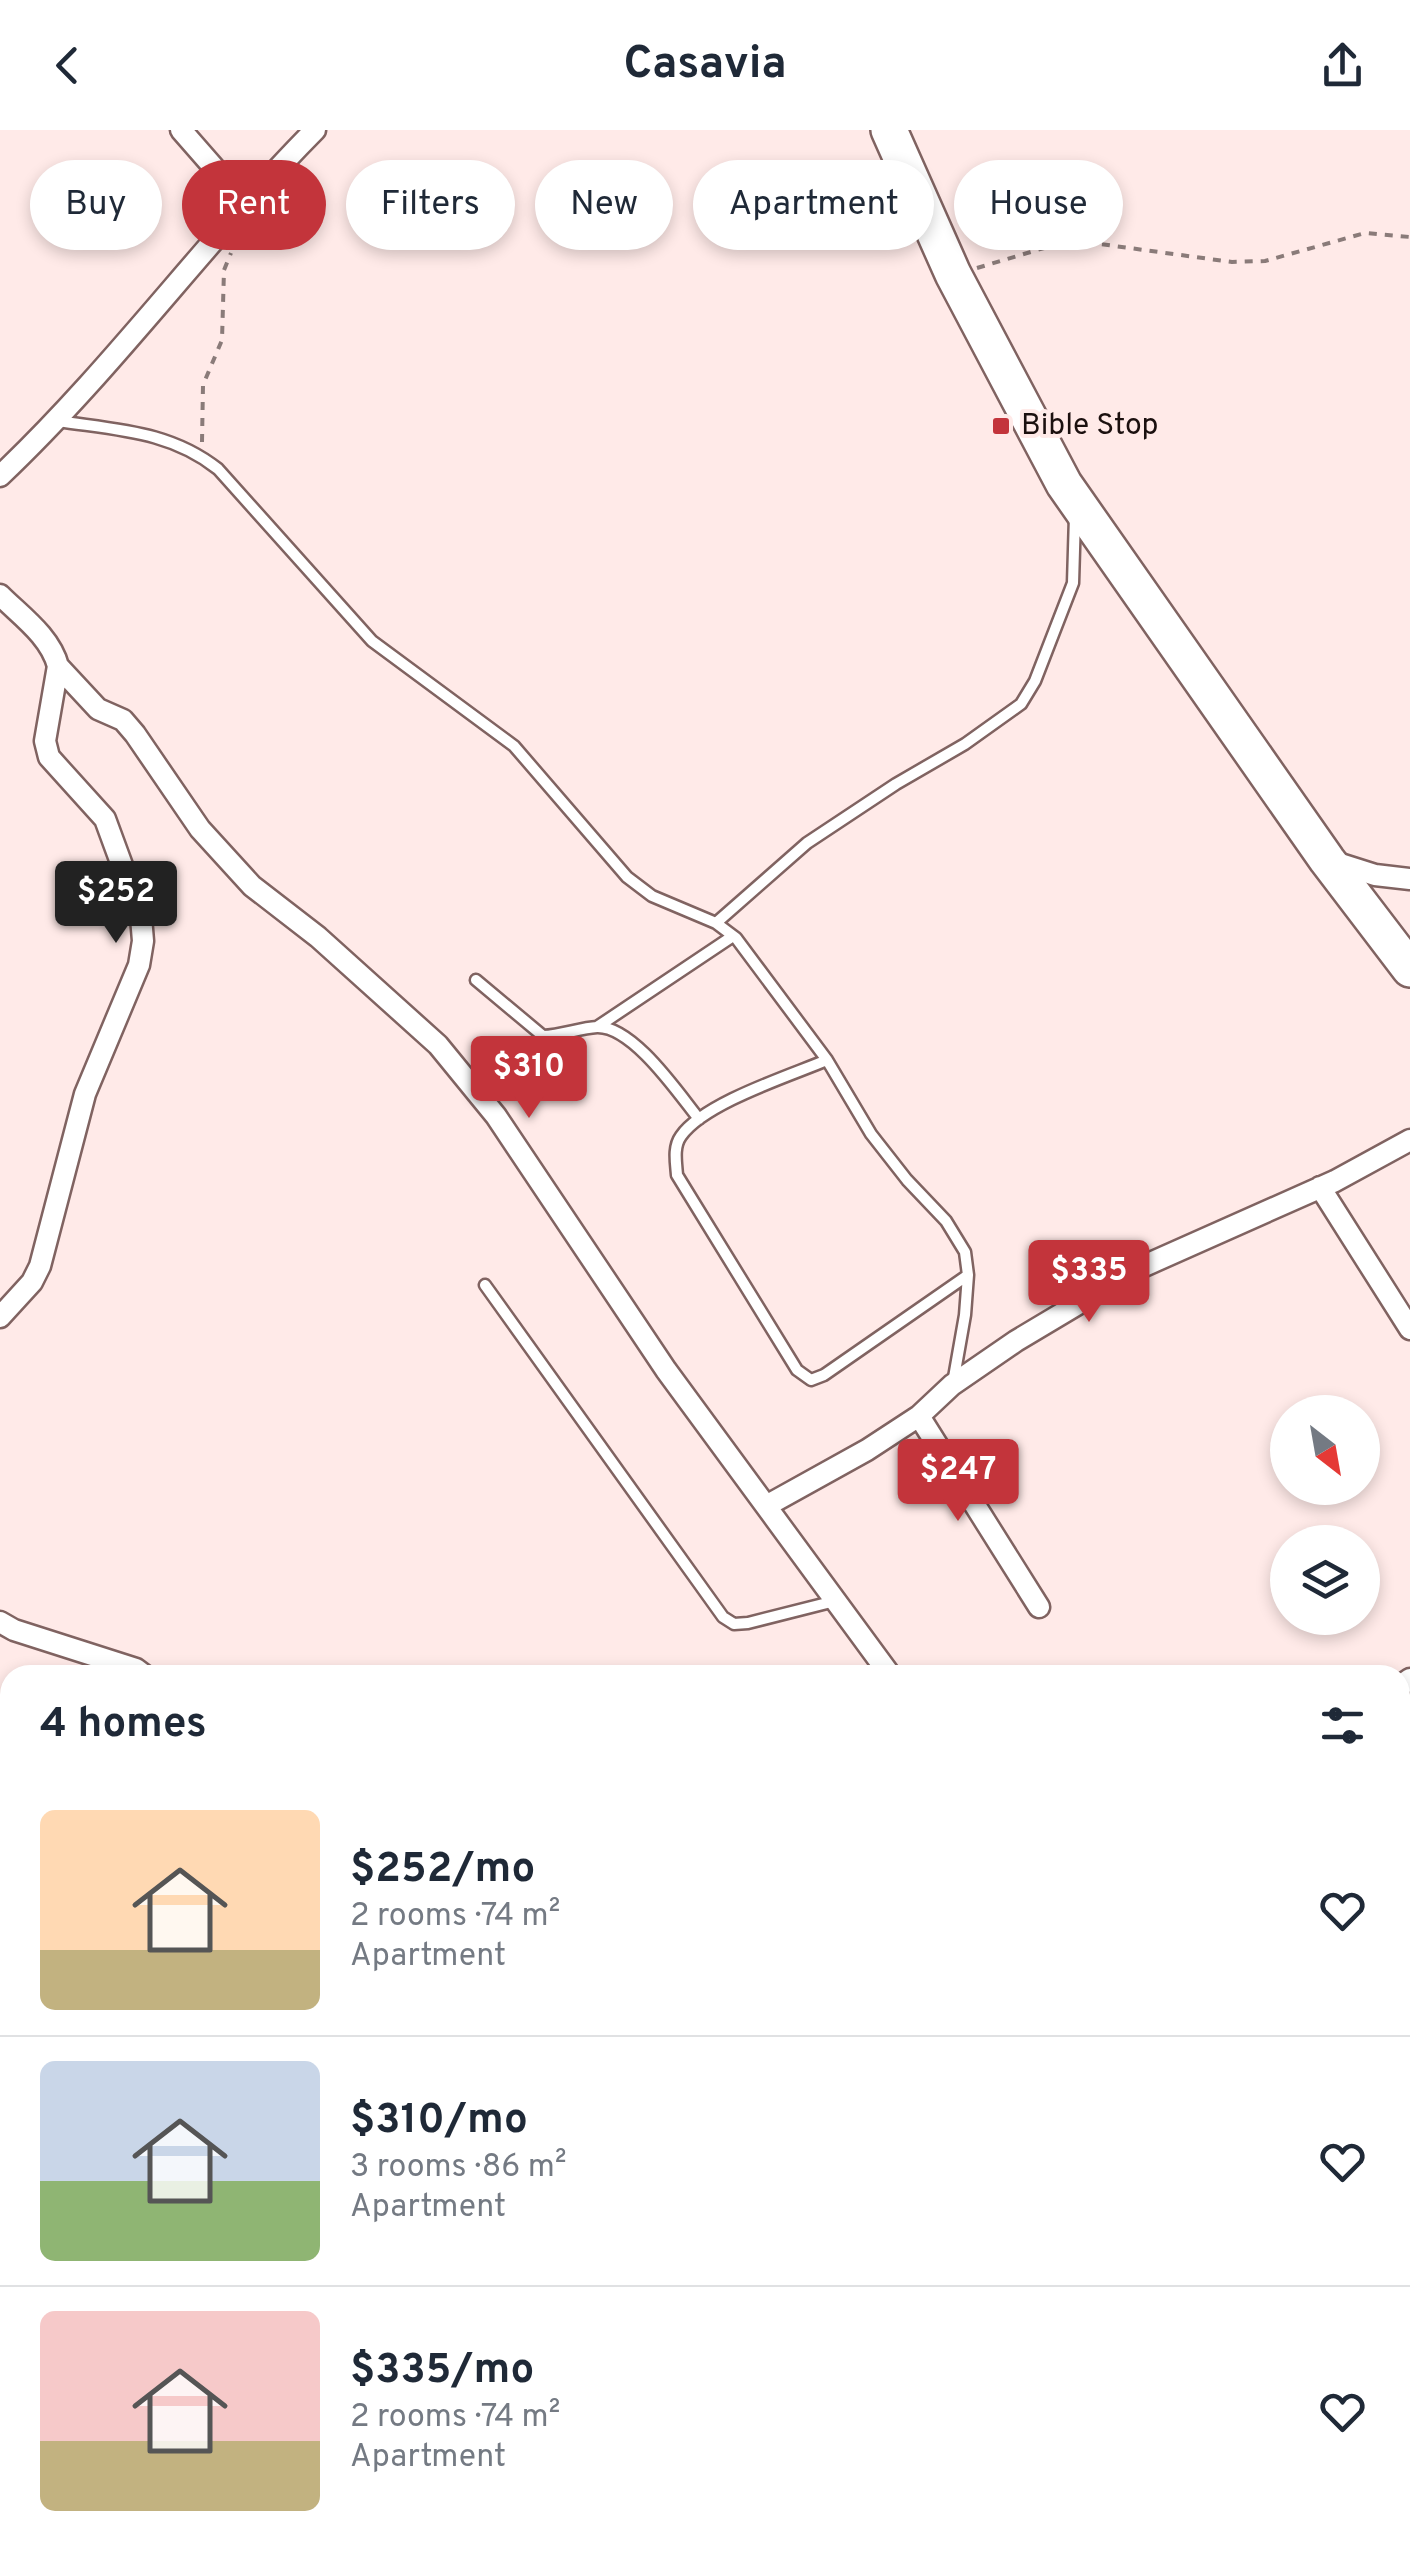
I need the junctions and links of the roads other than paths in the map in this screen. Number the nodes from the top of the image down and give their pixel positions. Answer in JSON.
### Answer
{"nodes":[{"id":1,"x":180,"y":130,"type":"edge"},
{"id":2,"x":315,"y":130,"type":"edge"},
{"id":3,"x":889,"y":130,"type":"edge"},
{"id":4,"x":207,"y":160,"type":"edge"},
{"id":5,"x":285,"y":160,"type":"edge"},
{"id":6,"x":204,"y":250,"type":"edge"},
{"id":7,"x":58,"y":421,"type":"junction"},
{"id":8,"x":0,"y":476,"type":"edge"},
{"id":9,"x":1075,"y":500,"type":"junction"},
{"id":10,"x":0,"y":595,"type":"edge"},
{"id":11,"x":58,"y":666,"type":"junction"},
{"id":12,"x":1327,"y":860,"type":"junction"},
{"id":13,"x":1410,"y":879,"type":"edge"},
{"id":14,"x":716,"y":923,"type":"junction"},
{"id":15,"x":733,"y":936,"type":"junction"},
{"id":16,"x":1410,"y":969,"type":"edge"},
{"id":17,"x":476,"y":980,"type":"dead end"},
{"id":18,"x":597,"y":1027,"type":"junction"},
{"id":19,"x":827,"y":1060,"type":"junction"},
{"id":20,"x":699,"y":1119,"type":"junction"},
{"id":21,"x":1410,"y":1140,"type":"edge"},
{"id":22,"x":1320,"y":1187,"type":"junction"},
{"id":23,"x":968,"y":1275,"type":"junction"},
{"id":24,"x":485,"y":1285,"type":"dead end"},
{"id":25,"x":0,"y":1317,"type":"edge"},
{"id":26,"x":1410,"y":1329,"type":"edge"},
{"id":27,"x":952,"y":1384,"type":"junction"},
{"id":28,"x":919,"y":1416,"type":"junction"},
{"id":29,"x":766,"y":1506,"type":"junction"},
{"id":30,"x":836,"y":1601,"type":"junction"},
{"id":31,"x":1038,"y":1607,"type":"dead end"},
{"id":32,"x":0,"y":1622,"type":"edge"},
{"id":33,"x":124,"y":1665,"type":"edge"},
{"id":34,"x":883,"y":1665,"type":"edge"}],
"edges":[{"from":1,"to":4,"type":"street"},
{"from":2,"to":5,"type":"street"},
{"from":3,"to":9,"type":"highway"},
{"from":6,"to":7,"type":"street"},
{"from":7,"to":8,"type":"street"},
{"from":7,"to":14,"type":"lane"},
{"from":9,"to":12,"type":"highway"},
{"from":9,"to":14,"type":"lane"},
{"from":10,"to":11,"type":"street"},
{"from":11,"to":25,"type":"street"},
{"from":11,"to":29,"type":"street"},
{"from":12,"to":13,"type":"street"},
{"from":12,"to":16,"type":"highway"},
{"from":14,"to":15,"type":"lane"},
{"from":15,"to":18,"type":"lane"},
{"from":15,"to":19,"type":"lane"},
{"from":17,"to":18,"type":"lane"},
{"from":18,"to":20,"type":"lane"},
{"from":19,"to":20,"type":"lane"},
{"from":19,"to":23,"type":"lane"},
{"from":20,"to":23,"type":"lane"},
{"from":21,"to":22,"type":"street"},
{"from":22,"to":26,"type":"street"},
{"from":22,"to":27,"type":"street"},
{"from":23,"to":27,"type":"lane"},
{"from":24,"to":30,"type":"lane"},
{"from":27,"to":28,"type":"street"},
{"from":28,"to":29,"type":"street"},
{"from":28,"to":31,"type":"street"},
{"from":29,"to":30,"type":"street"},
{"from":30,"to":34,"type":"street"},
{"from":32,"to":33,"type":"street"}]}
